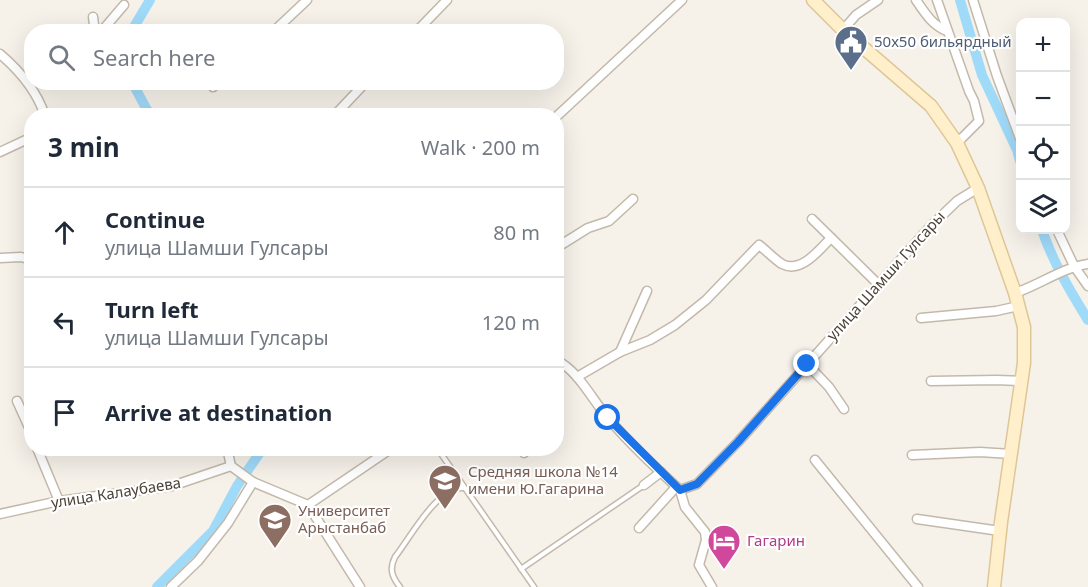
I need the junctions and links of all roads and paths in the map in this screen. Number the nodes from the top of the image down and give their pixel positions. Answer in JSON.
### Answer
{"nodes":[{"id":1,"x":307,"y":0,"type":"edge"},
{"id":2,"x":447,"y":0,"type":"edge"},
{"id":3,"x":682,"y":0,"type":"edge"},
{"id":4,"x":813,"y":0,"type":"edge"},
{"id":5,"x":878,"y":0,"type":"edge"},
{"id":6,"x":916,"y":0,"type":"edge"},
{"id":7,"x":937,"y":0,"type":"edge"},
{"id":8,"x":973,"y":0,"type":"edge"},
{"id":9,"x":124,"y":5,"type":"dead end"},
{"id":10,"x":93,"y":16,"type":"dead end"},
{"id":11,"x":94,"y":24,"type":"edge"},
{"id":12,"x":108,"y":24,"type":"edge"},
{"id":13,"x":282,"y":24,"type":"edge"},
{"id":14,"x":424,"y":24,"type":"edge"},
{"id":15,"x":843,"y":30,"type":"junction"},
{"id":16,"x":947,"y":32,"type":"junction"},
{"id":17,"x":0,"y":54,"type":"edge"},
{"id":18,"x":24,"y":74,"type":"edge"},
{"id":19,"x":34,"y":90,"type":"edge"},
{"id":20,"x":358,"y":90,"type":"edge"},
{"id":21,"x":42,"y":108,"type":"edge"},
{"id":22,"x":342,"y":108,"type":"edge"},
{"id":23,"x":564,"y":110,"type":"edge"},
{"id":24,"x":1016,"y":127,"type":"edge"},
{"id":25,"x":24,"y":141,"type":"edge"},
{"id":26,"x":957,"y":143,"type":"junction"},
{"id":27,"x":0,"y":152,"type":"edge"},
{"id":28,"x":978,"y":188,"type":"junction"},
{"id":29,"x":633,"y":199,"type":"dead end"},
{"id":30,"x":812,"y":219,"type":"dead end"},
{"id":31,"x":1059,"y":234,"type":"edge"},
{"id":32,"x":831,"y":238,"type":"junction"},
{"id":33,"x":564,"y":243,"type":"edge"},
{"id":34,"x":24,"y":257,"type":"edge"},
{"id":35,"x":0,"y":258,"type":"edge"},
{"id":36,"x":1088,"y":264,"type":"edge"},
{"id":37,"x":1070,"y":268,"type":"junction"},
{"id":38,"x":878,"y":284,"type":"junction"},
{"id":39,"x":1088,"y":286,"type":"edge"},
{"id":40,"x":647,"y":291,"type":"dead end"},
{"id":41,"x":1015,"y":293,"type":"junction"},
{"id":42,"x":1019,"y":306,"type":"junction"},
{"id":43,"x":921,"y":318,"type":"dead end"},
{"id":44,"x":620,"y":352,"type":"junction"},
{"id":45,"x":564,"y":363,"type":"edge"},
{"id":46,"x":807,"y":364,"type":"junction"},
{"id":47,"x":576,"y":377,"type":"junction"},
{"id":48,"x":931,"y":381,"type":"dead end"},
{"id":49,"x":1021,"y":381,"type":"junction"},
{"id":50,"x":17,"y":401,"type":"dead end"},
{"id":51,"x":844,"y":409,"type":"dead end"},
{"id":52,"x":24,"y":416,"type":"edge"},
{"id":53,"x":1011,"y":454,"type":"junction"},
{"id":54,"x":912,"y":455,"type":"dead end"},
{"id":55,"x":40,"y":456,"type":"edge"},
{"id":56,"x":229,"y":456,"type":"edge"},
{"id":57,"x":380,"y":456,"type":"edge"},
{"id":58,"x":442,"y":456,"type":"edge"},
{"id":59,"x":815,"y":460,"type":"dead end"},
{"id":60,"x":234,"y":468,"type":"junction"},
{"id":61,"x":450,"y":469,"type":"junction"},
{"id":62,"x":661,"y":472,"type":"junction"},
{"id":63,"x":252,"y":482,"type":"junction"},
{"id":64,"x":644,"y":485,"type":"joint"},
{"id":65,"x":464,"y":488,"type":"junction"},
{"id":66,"x":678,"y":488,"type":"junction"},
{"id":67,"x":443,"y":496,"type":"junction"},
{"id":68,"x":59,"y":501,"type":"junction"},
{"id":69,"x":308,"y":505,"type":"junction"},
{"id":70,"x":0,"y":514,"type":"edge"},
{"id":71,"x":916,"y":519,"type":"dead end"},
{"id":72,"x":639,"y":528,"type":"dead end"},
{"id":73,"x":1000,"y":531,"type":"junction"},
{"id":74,"x":521,"y":569,"type":"junction"},
{"id":75,"x":171,"y":587,"type":"edge"},
{"id":76,"x":360,"y":587,"type":"edge"},
{"id":77,"x":400,"y":587,"type":"edge"},
{"id":78,"x":534,"y":587,"type":"edge"},
{"id":79,"x":712,"y":587,"type":"edge"},
{"id":80,"x":918,"y":587,"type":"edge"},
{"id":81,"x":994,"y":587,"type":"edge"}],
"edges":[{"from":1,"to":13,"type":"street"},
{"from":2,"to":14,"type":"street"},
{"from":3,"to":23,"type":"street"},
{"from":4,"to":15,"type":"main road"},
{"from":5,"to":15,"type":"street"},
{"from":6,"to":16,"type":"street"},
{"from":7,"to":16,"type":"street"},
{"from":8,"to":24,"type":"street"},
{"from":9,"to":12,"type":"street"},
{"from":10,"to":11,"type":"street"},
{"from":15,"to":26,"type":"main road"},
{"from":16,"to":26,"type":"street"},
{"from":17,"to":18,"type":"street"},
{"from":19,"to":21,"type":"street"},
{"from":20,"to":22,"type":"street"},
{"from":25,"to":27,"type":"street"},
{"from":26,"to":28,"type":"main road"},
{"from":28,"to":38,"type":"street","name":"улица Шамши Гулсары"},
{"from":28,"to":41,"type":"main road"},
{"from":29,"to":33,"type":"street"},
{"from":30,"to":32,"type":"street"},
{"from":31,"to":37,"type":"street"},
{"from":32,"to":38,"type":"street"},
{"from":32,"to":44,"type":"street"},
{"from":34,"to":35,"type":"street"},
{"from":36,"to":37,"type":"street"},
{"from":37,"to":39,"type":"street"},
{"from":37,"to":41,"type":"street"},
{"from":38,"to":46,"type":"street","name":"улица Шамши Гулсары"},
{"from":40,"to":44,"type":"street"},
{"from":41,"to":42,"type":"main road"},
{"from":42,"to":43,"type":"street"},
{"from":42,"to":49,"type":"main road"},
{"from":44,"to":47,"type":"street"},
{"from":45,"to":47,"type":"street"},
{"from":46,"to":51,"type":"street"},
{"from":46,"to":66,"type":"street","name":"улица Шамши Гулсары"},
{"from":47,"to":62,"type":"street"},
{"from":48,"to":49,"type":"street"},
{"from":49,"to":53,"type":"main road"},
{"from":50,"to":52,"type":"street"},
{"from":53,"to":54,"type":"street"},
{"from":53,"to":73,"type":"main road"},
{"from":55,"to":68,"type":"street"},
{"from":56,"to":60,"type":"street"},
{"from":57,"to":69,"type":"street"},
{"from":58,"to":61,"type":"lane"},
{"from":59,"to":80,"type":"street"},
{"from":60,"to":63,"type":"street"},
{"from":60,"to":68,"type":"street","name":"улица Калаубаева"},
{"from":61,"to":65,"type":"lane"},
{"from":61,"to":67,"type":"lane"},
{"from":62,"to":64,"type":"street"},
{"from":62,"to":66,"type":"street"},
{"from":63,"to":69,"type":"street"},
{"from":63,"to":75,"type":"street"},
{"from":64,"to":74,"type":"lane"},
{"from":65,"to":67,"type":"lane"},
{"from":65,"to":74,"type":"lane"},
{"from":66,"to":72,"type":"street","name":"улица Шамши Гулсары"},
{"from":66,"to":79,"type":"street"},
{"from":67,"to":77,"type":"lane"},
{"from":68,"to":70,"type":"street","name":"улица Калаубаева"},
{"from":69,"to":76,"type":"street"},
{"from":71,"to":73,"type":"street"},
{"from":73,"to":81,"type":"main road"},
{"from":74,"to":78,"type":"lane"}]}
